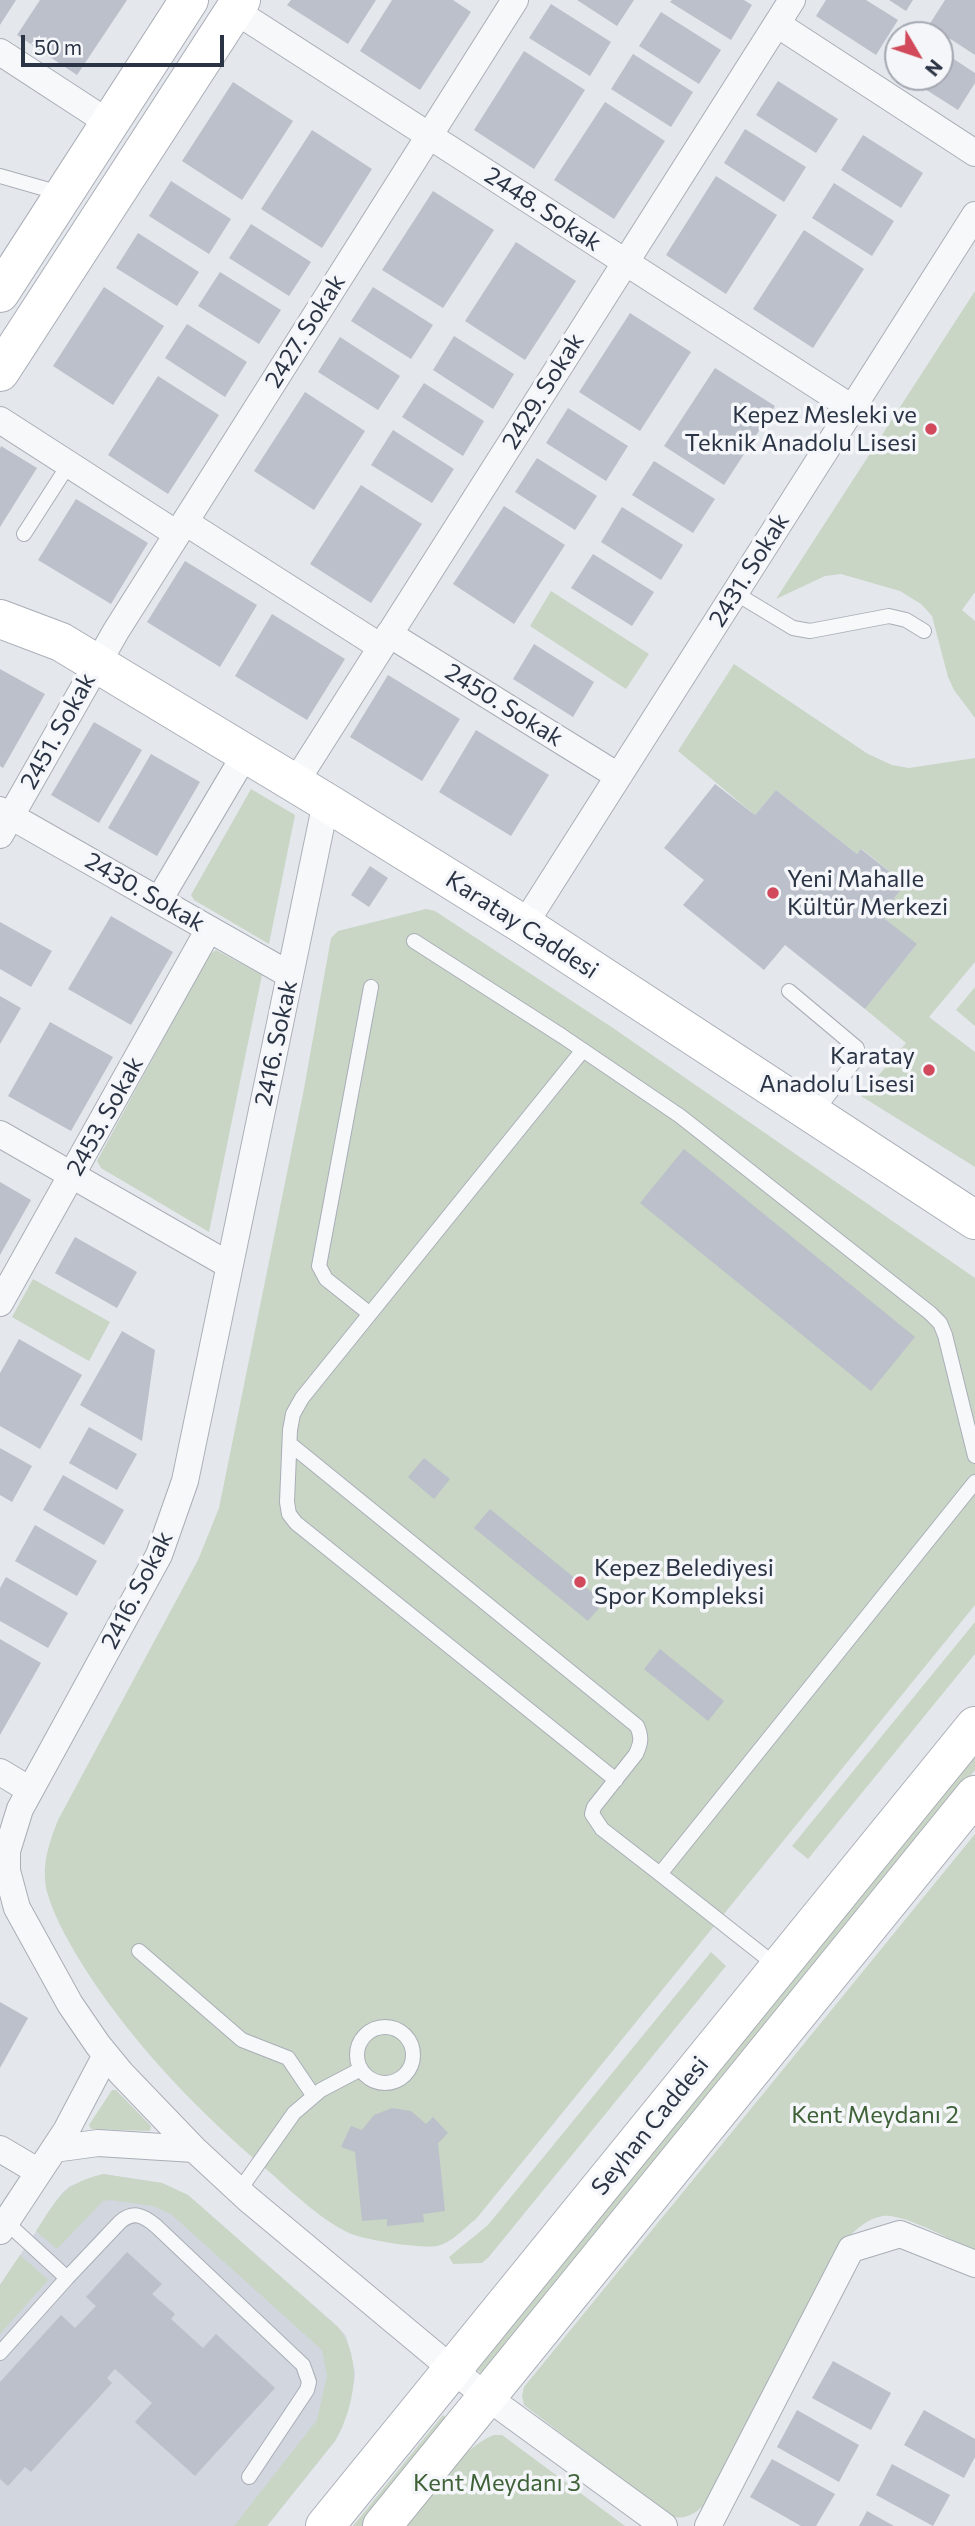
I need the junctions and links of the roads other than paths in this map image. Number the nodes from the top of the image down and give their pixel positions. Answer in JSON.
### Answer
{"nodes":[{"id":1,"x":189,"y":0,"type":"edge"},
{"id":2,"x":514,"y":0,"type":"edge"},
{"id":3,"x":792,"y":0,"type":"edge"},
{"id":4,"x":237,"y":5,"type":"edge"},
{"id":5,"x":777,"y":24,"type":"junction"},
{"id":6,"x":0,"y":52,"type":"edge"},
{"id":7,"x":109,"y":123,"type":"junction"},
{"id":8,"x":429,"y":135,"type":"junction"},
{"id":9,"x":975,"y":153,"type":"edge"},
{"id":10,"x":0,"y":176,"type":"edge"},
{"id":11,"x":64,"y":194,"type":"junction"},
{"id":12,"x":975,"y":215,"type":"edge"},
{"id":13,"x":625,"y":262,"type":"junction"},
{"id":14,"x":0,"y":293,"type":"edge"},
{"id":15,"x":0,"y":372,"type":"edge"},
{"id":16,"x":852,"y":408,"type":"junction"},
{"id":17,"x":0,"y":420,"type":"edge"},
{"id":18,"x":69,"y":464,"type":"junction"},
{"id":19,"x":181,"y":528,"type":"junction"},
{"id":20,"x":24,"y":534,"type":"dead end"},
{"id":21,"x":0,"y":589,"type":"edge"},
{"id":22,"x":735,"y":593,"type":"junction"},
{"id":23,"x":0,"y":619,"type":"edge"},
{"id":24,"x":924,"y":631,"type":"dead end"},
{"id":25,"x":385,"y":640,"type":"junction"},
{"id":26,"x":61,"y":642,"type":"junction"},
{"id":27,"x":96,"y":663,"type":"junction"},
{"id":28,"x":246,"y":753,"type":"junction"},
{"id":29,"x":618,"y":776,"type":"junction"},
{"id":30,"x":310,"y":792,"type":"junction"},
{"id":31,"x":4,"y":820,"type":"edge"},
{"id":32,"x":159,"y":900,"type":"junction"},
{"id":33,"x":524,"y":925,"type":"junction"},
{"id":34,"x":209,"y":929,"type":"junction"},
{"id":35,"x":414,"y":941,"type":"dead end"},
{"id":36,"x":290,"y":975,"type":"junction"},
{"id":37,"x":371,"y":987,"type":"dead end"},
{"id":38,"x":789,"y":991,"type":"dead end"},
{"id":39,"x":583,"y":1050,"type":"junction"},
{"id":40,"x":813,"y":1116,"type":"junction"},
{"id":41,"x":0,"y":1134,"type":"edge"},
{"id":42,"x":71,"y":1175,"type":"junction"},
{"id":43,"x":975,"y":1220,"type":"edge"},
{"id":44,"x":229,"y":1265,"type":"junction"},
{"id":45,"x":0,"y":1303,"type":"edge"},
{"id":46,"x":370,"y":1314,"type":"junction"},
{"id":47,"x":290,"y":1444,"type":"junction"},
{"id":48,"x":975,"y":1456,"type":"edge"},
{"id":49,"x":975,"y":1482,"type":"edge"},
{"id":50,"x":975,"y":1726,"type":"edge"},
{"id":51,"x":0,"y":1773,"type":"edge"},
{"id":52,"x":616,"y":1780,"type":"junction"},
{"id":53,"x":30,"y":1790,"type":"junction"},
{"id":54,"x":975,"y":1795,"type":"edge"},
{"id":55,"x":660,"y":1874,"type":"junction"},
{"id":56,"x":9,"y":1909,"type":"edge"},
{"id":57,"x":139,"y":1951,"type":"dead end"},
{"id":58,"x":779,"y":1968,"type":"junction"},
{"id":59,"x":106,"y":2055,"type":"junction"},
{"id":60,"x":361,"y":2069,"type":"junction"},
{"id":61,"x":313,"y":2095,"type":"junction"},
{"id":62,"x":54,"y":2149,"type":"junction"},
{"id":63,"x":194,"y":2149,"type":"junction"},
{"id":64,"x":0,"y":2150,"type":"edge"},
{"id":65,"x":39,"y":2172,"type":"junction"},
{"id":66,"x":239,"y":2191,"type":"junction"},
{"id":67,"x":3,"y":2227,"type":"edge"},
{"id":68,"x":975,"y":2264,"type":"edge"},
{"id":69,"x":67,"y":2278,"type":"junction"},
{"id":70,"x":0,"y":2353,"type":"edge"},
{"id":71,"x":452,"y":2369,"type":"junction"},
{"id":72,"x":487,"y":2397,"type":"junction"},
{"id":73,"x":248,"y":2477,"type":"dead end"},
{"id":74,"x":325,"y":2526,"type":"edge"},
{"id":75,"x":382,"y":2526,"type":"edge"},
{"id":76,"x":664,"y":2526,"type":"edge"},
{"id":77,"x":708,"y":2526,"type":"edge"}],
"edges":[{"from":1,"to":7,"type":"street"},
{"from":2,"to":8,"type":"street","name":"2427. Sokak"},
{"from":3,"to":5,"type":"street","name":"2429. Sokak"},
{"from":4,"to":8,"type":"street","name":"2448. Sokak"},
{"from":4,"to":15,"type":"street"},
{"from":5,"to":9,"type":"street"},
{"from":5,"to":13,"type":"street","name":"2429. Sokak"},
{"from":6,"to":7,"type":"street"},
{"from":7,"to":11,"type":"street"},
{"from":8,"to":13,"type":"street","name":"2448. Sokak"},
{"from":8,"to":19,"type":"street","name":"2427. Sokak"},
{"from":10,"to":11,"type":"lane"},
{"from":11,"to":14,"type":"street"},
{"from":12,"to":16,"type":"street","name":"2431. Sokak"},
{"from":13,"to":16,"type":"street","name":"2448. Sokak"},
{"from":13,"to":25,"type":"street","name":"2429. Sokak"},
{"from":16,"to":22,"type":"street","name":"2431. Sokak"},
{"from":17,"to":18,"type":"street","name":"2450. Sokak"},
{"from":18,"to":19,"type":"street","name":"2450. Sokak"},
{"from":18,"to":20,"type":"lane"},
{"from":19,"to":25,"type":"street","name":"2450. Sokak"},
{"from":19,"to":27,"type":"street","name":"2427. Sokak"},
{"from":21,"to":26,"type":"street","name":"Karatay Caddesi"},
{"from":22,"to":24,"type":"lane"},
{"from":22,"to":29,"type":"street","name":"2431. Sokak"},
{"from":23,"to":26,"type":"street","name":"Karatay Caddesi"},
{"from":25,"to":29,"type":"street","name":"2450. Sokak"},
{"from":25,"to":30,"type":"street","name":"2429. Sokak"},
{"from":26,"to":27,"type":"street","name":"Karatay Caddesi"},
{"from":27,"to":28,"type":"street","name":"Karatay Caddesi"},
{"from":27,"to":31,"type":"street","name":"2451. Sokak"},
{"from":28,"to":30,"type":"street","name":"Karatay Caddesi"},
{"from":28,"to":32,"type":"street"},
{"from":29,"to":33,"type":"street","name":"2431. Sokak"},
{"from":30,"to":33,"type":"street","name":"Karatay Caddesi"},
{"from":30,"to":36,"type":"street","name":"2416. Sokak"},
{"from":31,"to":32,"type":"street","name":"2430. Sokak"},
{"from":32,"to":34,"type":"street","name":"2430. Sokak"},
{"from":33,"to":40,"type":"street","name":"Karatay Caddesi"},
{"from":34,"to":36,"type":"street","name":"2430. Sokak"},
{"from":34,"to":42,"type":"street","name":"2453. Sokak"},
{"from":35,"to":39,"type":"lane"},
{"from":36,"to":44,"type":"street","name":"2416. Sokak"},
{"from":37,"to":46,"type":"lane"},
{"from":38,"to":40,"type":"lane"},
{"from":39,"to":46,"type":"lane"},
{"from":39,"to":48,"type":"lane"},
{"from":40,"to":43,"type":"street","name":"Karatay Caddesi"},
{"from":41,"to":42,"type":"street"},
{"from":42,"to":44,"type":"street"},
{"from":42,"to":45,"type":"street","name":"2453. Sokak"},
{"from":44,"to":53,"type":"street","name":"2416. Sokak"},
{"from":46,"to":47,"type":"lane"},
{"from":47,"to":52,"type":"lane"},
{"from":47,"to":52,"type":"lane"},
{"from":49,"to":55,"type":"lane"},
{"from":50,"to":58,"type":"street","name":"Seyhan Caddesi"},
{"from":51,"to":53,"type":"street"},
{"from":52,"to":55,"type":"lane"},
{"from":53,"to":56,"type":"street","name":"2416. Sokak"},
{"from":54,"to":72,"type":"street","name":"Seyhan Caddesi"},
{"from":55,"to":58,"type":"lane"},
{"from":56,"to":59,"type":"street","name":"2416. Sokak"},
{"from":57,"to":61,"type":"lane"},
{"from":58,"to":71,"type":"street","name":"Seyhan Caddesi"},
{"from":59,"to":62,"type":"street"},
{"from":59,"to":63,"type":"street","name":"2416. Sokak"},
{"from":60,"to":60,"type":"lane"},
{"from":60,"to":61,"type":"lane"},
{"from":61,"to":66,"type":"lane"},
{"from":62,"to":63,"type":"street"},
{"from":62,"to":65,"type":"street"},
{"from":63,"to":66,"type":"street","name":"2416. Sokak"},
{"from":64,"to":65,"type":"street"},
{"from":65,"to":67,"type":"street"},
{"from":66,"to":71,"type":"street","name":"2416. Sokak"},
{"from":67,"to":69,"type":"lane"},
{"from":68,"to":77,"type":"street"},
{"from":69,"to":70,"type":"lane"},
{"from":69,"to":73,"type":"lane"},
{"from":71,"to":72,"type":"street","name":"2416. Sokak"},
{"from":71,"to":74,"type":"street","name":"Seyhan Caddesi"},
{"from":72,"to":75,"type":"street","name":"Seyhan Caddesi"},
{"from":72,"to":76,"type":"street","name":"2416. Sokak"}]}
